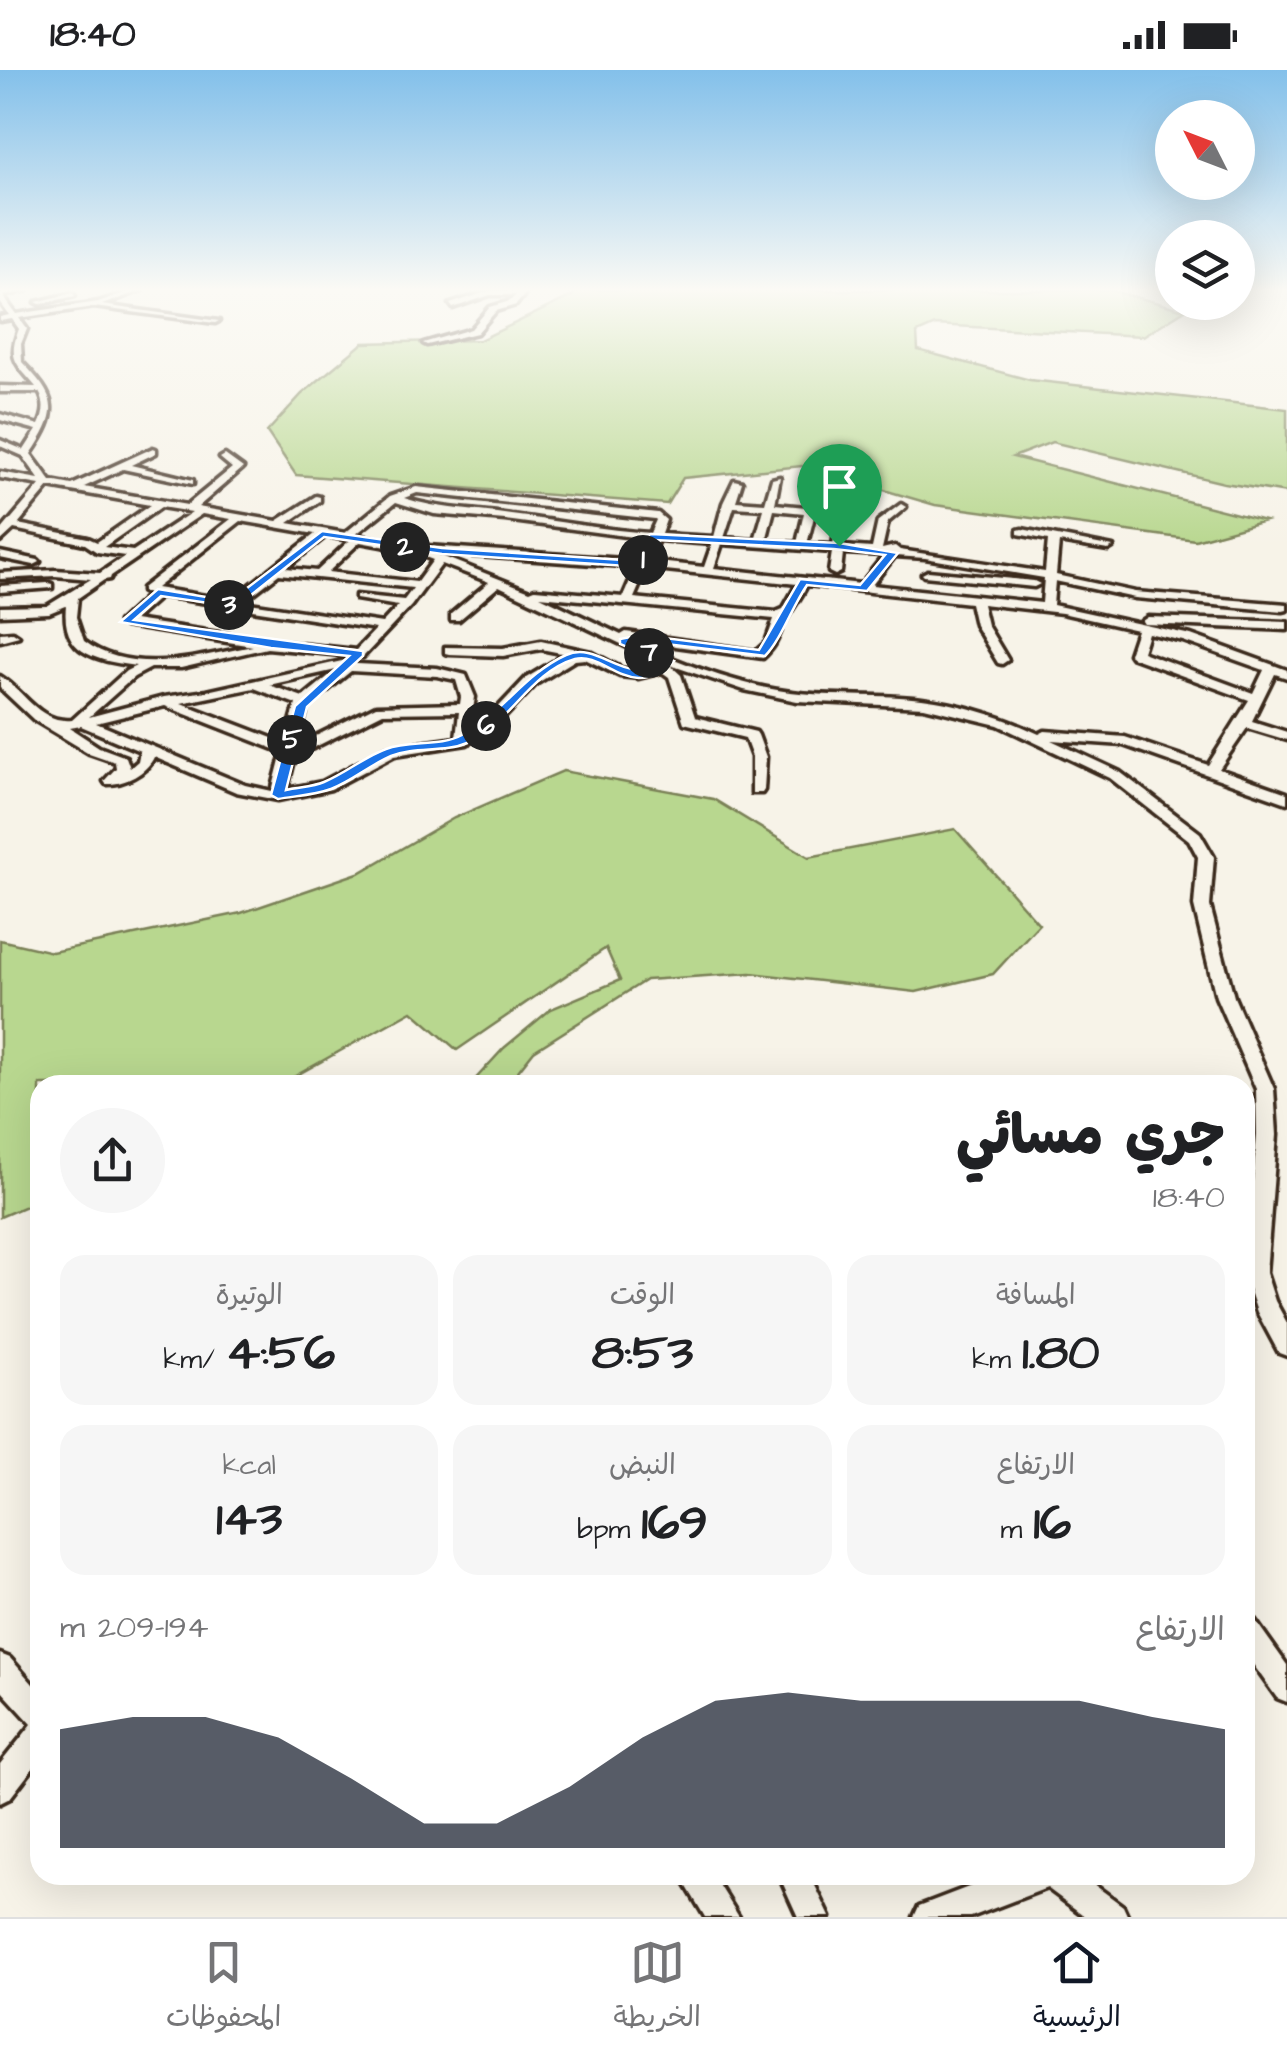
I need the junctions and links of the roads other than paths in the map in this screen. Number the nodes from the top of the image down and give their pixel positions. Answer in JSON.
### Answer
{"nodes":[{"id":1,"x":31,"y":376,"type":"edge"},
{"id":2,"x":0,"y":389,"type":"edge"},
{"id":3,"x":44,"y":390,"type":"junction"},
{"id":4,"x":0,"y":418,"type":"edge"},
{"id":5,"x":42,"y":429,"type":"junction"},
{"id":6,"x":0,"y":443,"type":"edge"},
{"id":7,"x":153,"y":451,"type":"dead end"},
{"id":8,"x":26,"y":454,"type":"junction"},
{"id":9,"x":225,"y":458,"type":"dead end"},
{"id":10,"x":122,"y":466,"type":"junction"},
{"id":11,"x":0,"y":475,"type":"edge"},
{"id":12,"x":776,"y":479,"type":"dead end"},
{"id":13,"x":46,"y":482,"type":"junction"},
{"id":14,"x":190,"y":482,"type":"dead end"},
{"id":15,"x":737,"y":482,"type":"dead end"},
{"id":16,"x":817,"y":483,"type":"dead end"},
{"id":17,"x":73,"y":488,"type":"junction"},
{"id":18,"x":394,"y":498,"type":"junction"},
{"id":19,"x":316,"y":500,"type":"dead end"},
{"id":20,"x":728,"y":503,"type":"junction"},
{"id":21,"x":158,"y":504,"type":"junction"},
{"id":22,"x":809,"y":504,"type":"junction"},
{"id":23,"x":768,"y":507,"type":"junction"},
{"id":24,"x":901,"y":508,"type":"dead end"},
{"id":25,"x":194,"y":510,"type":"junction"},
{"id":26,"x":237,"y":519,"type":"junction"},
{"id":27,"x":277,"y":526,"type":"junction"},
{"id":28,"x":582,"y":528,"type":"junction"},
{"id":29,"x":7,"y":529,"type":"edge"},
{"id":30,"x":1022,"y":532,"type":"dead end"},
{"id":31,"x":322,"y":534,"type":"junction"},
{"id":32,"x":651,"y":536,"type":"junction"},
{"id":33,"x":1054,"y":536,"type":"junction"},
{"id":34,"x":718,"y":538,"type":"junction"},
{"id":35,"x":0,"y":539,"type":"edge"},
{"id":36,"x":351,"y":539,"type":"junction"},
{"id":37,"x":761,"y":541,"type":"junction"},
{"id":38,"x":801,"y":545,"type":"junction"},
{"id":39,"x":1108,"y":547,"type":"dead end"},
{"id":40,"x":96,"y":548,"type":"junction"},
{"id":41,"x":839,"y":548,"type":"junction"},
{"id":42,"x":876,"y":548,"type":"junction"},
{"id":43,"x":894,"y":551,"type":"junction"},
{"id":44,"x":134,"y":554,"type":"junction"},
{"id":45,"x":0,"y":555,"type":"edge"},
{"id":46,"x":446,"y":557,"type":"junction"},
{"id":47,"x":566,"y":558,"type":"junction"},
{"id":48,"x":961,"y":559,"type":"junction"},
{"id":49,"x":34,"y":562,"type":"dead end"},
{"id":50,"x":642,"y":564,"type":"junction"},
{"id":51,"x":276,"y":570,"type":"junction"},
{"id":52,"x":708,"y":570,"type":"junction"},
{"id":53,"x":835,"y":572,"type":"dead end"},
{"id":54,"x":928,"y":574,"type":"junction"},
{"id":55,"x":319,"y":575,"type":"junction"},
{"id":56,"x":0,"y":576,"type":"edge"},
{"id":57,"x":106,"y":577,"type":"junction"},
{"id":58,"x":1051,"y":577,"type":"junction"},
{"id":59,"x":498,"y":581,"type":"junction"},
{"id":60,"x":804,"y":581,"type":"junction"},
{"id":61,"x":418,"y":585,"type":"junction"},
{"id":62,"x":48,"y":586,"type":"dead end"},
{"id":63,"x":0,"y":589,"type":"edge"},
{"id":64,"x":863,"y":589,"type":"junction"},
{"id":65,"x":519,"y":590,"type":"junction"},
{"id":66,"x":158,"y":592,"type":"junction"},
{"id":67,"x":904,"y":593,"type":"junction"},
{"id":68,"x":360,"y":597,"type":"dead end"},
{"id":69,"x":72,"y":598,"type":"junction"},
{"id":70,"x":975,"y":599,"type":"junction"},
{"id":71,"x":626,"y":602,"type":"junction"},
{"id":72,"x":407,"y":604,"type":"junction"},
{"id":73,"x":1047,"y":607,"type":"junction"},
{"id":74,"x":1283,"y":607,"type":"dead end"},
{"id":75,"x":0,"y":611,"type":"edge"},
{"id":76,"x":780,"y":616,"type":"junction"},
{"id":77,"x":216,"y":617,"type":"junction"},
{"id":78,"x":455,"y":617,"type":"dead end"},
{"id":79,"x":1117,"y":621,"type":"junction"},
{"id":80,"x":384,"y":627,"type":"junction"},
{"id":81,"x":1144,"y":628,"type":"junction"},
{"id":82,"x":1286,"y":628,"type":"edge"},
{"id":83,"x":457,"y":636,"type":"dead end"},
{"id":84,"x":625,"y":638,"type":"junction"},
{"id":85,"x":271,"y":645,"type":"junction"},
{"id":86,"x":450,"y":650,"type":"junction"},
{"id":87,"x":582,"y":654,"type":"junction"},
{"id":88,"x":1002,"y":660,"type":"dead end"},
{"id":89,"x":352,"y":662,"type":"junction"},
{"id":90,"x":665,"y":663,"type":"junction"},
{"id":91,"x":149,"y":664,"type":"junction"},
{"id":92,"x":1271,"y":668,"type":"junction"},
{"id":93,"x":437,"y":672,"type":"junction"},
{"id":94,"x":1287,"y":674,"type":"edge"},
{"id":95,"x":0,"y":680,"type":"edge"},
{"id":96,"x":256,"y":684,"type":"junction"},
{"id":97,"x":1257,"y":699,"type":"junction"},
{"id":98,"x":163,"y":700,"type":"junction"},
{"id":99,"x":304,"y":702,"type":"junction"},
{"id":100,"x":466,"y":708,"type":"junction"},
{"id":101,"x":1242,"y":722,"type":"junction"},
{"id":102,"x":77,"y":723,"type":"junction"},
{"id":103,"x":55,"y":724,"type":"junction"},
{"id":104,"x":1035,"y":735,"type":"junction"},
{"id":105,"x":1287,"y":736,"type":"edge"},
{"id":106,"x":462,"y":741,"type":"junction"},
{"id":107,"x":147,"y":749,"type":"junction"},
{"id":108,"x":290,"y":750,"type":"junction"},
{"id":109,"x":1212,"y":769,"type":"junction"},
{"id":110,"x":757,"y":790,"type":"dead end"},
{"id":111,"x":278,"y":795,"type":"junction"},
{"id":112,"x":1287,"y":798,"type":"edge"},
{"id":113,"x":1255,"y":1246,"type":"edge"},
{"id":114,"x":1255,"y":1262,"type":"edge"},
{"id":115,"x":1287,"y":1345,"type":"edge"},
{"id":116,"x":1255,"y":1644,"type":"edge"},
{"id":117,"x":0,"y":1668,"type":"edge"},
{"id":118,"x":1287,"y":1688,"type":"edge"},
{"id":119,"x":30,"y":1702,"type":"edge"},
{"id":120,"x":30,"y":1748,"type":"edge"},
{"id":121,"x":0,"y":1788,"type":"edge"},
{"id":122,"x":702,"y":1885,"type":"edge"},
{"id":123,"x":799,"y":1885,"type":"edge"},
{"id":124,"x":1015,"y":1885,"type":"edge"},
{"id":125,"x":1066,"y":1885,"type":"edge"},
{"id":126,"x":1087,"y":1905,"type":"edge"},
{"id":127,"x":723,"y":1917,"type":"edge"},
{"id":128,"x":814,"y":1917,"type":"edge"},
{"id":129,"x":930,"y":1917,"type":"edge"},
{"id":130,"x":1112,"y":1917,"type":"edge"}],
"edges":[{"from":1,"to":3,"type":"street"},
{"from":2,"to":3,"type":"street"},
{"from":3,"to":5,"type":"street"},
{"from":4,"to":5,"type":"street"},
{"from":5,"to":8,"type":"street"},
{"from":6,"to":8,"type":"street"},
{"from":7,"to":10,"type":"street"},
{"from":8,"to":13,"type":"street"},
{"from":9,"to":25,"type":"street"},
{"from":10,"to":14,"type":"street"},
{"from":10,"to":17,"type":"street"},
{"from":11,"to":13,"type":"street"},
{"from":12,"to":23,"type":"street"},
{"from":13,"to":17,"type":"street"},
{"from":13,"to":29,"type":"street"},
{"from":15,"to":20,"type":"street"},
{"from":16,"to":22,"type":"street"},
{"from":17,"to":21,"type":"street"},
{"from":18,"to":28,"type":"street"},
{"from":18,"to":32,"type":"street"},
{"from":18,"to":36,"type":"street"},
{"from":19,"to":27,"type":"street"},
{"from":20,"to":23,"type":"street"},
{"from":20,"to":34,"type":"street"},
{"from":21,"to":25,"type":"street"},
{"from":21,"to":40,"type":"street"},
{"from":22,"to":23,"type":"street"},
{"from":22,"to":38,"type":"street"},
{"from":22,"to":41,"type":"street"},
{"from":23,"to":37,"type":"street"},
{"from":24,"to":42,"type":"street"},
{"from":25,"to":26,"type":"street"},
{"from":25,"to":44,"type":"street"},
{"from":26,"to":27,"type":"street"},
{"from":26,"to":66,"type":"street"},
{"from":27,"to":31,"type":"street"},
{"from":28,"to":32,"type":"street"},
{"from":28,"to":47,"type":"street"},
{"from":29,"to":35,"type":"street"},
{"from":29,"to":40,"type":"street"},
{"from":30,"to":33,"type":"street"},
{"from":31,"to":36,"type":"street"},
{"from":31,"to":51,"type":"street"},
{"from":32,"to":34,"type":"street"},
{"from":32,"to":50,"type":"street"},
{"from":33,"to":39,"type":"street"},
{"from":33,"to":58,"type":"street"},
{"from":34,"to":37,"type":"street"},
{"from":34,"to":52,"type":"street"},
{"from":36,"to":46,"type":"street"},
{"from":36,"to":55,"type":"street"},
{"from":37,"to":38,"type":"street"},
{"from":38,"to":41,"type":"street"},
{"from":40,"to":44,"type":"street"},
{"from":41,"to":42,"type":"street"},
{"from":41,"to":43,"type":"street"},
{"from":41,"to":53,"type":"street"},
{"from":42,"to":43,"type":"street"},
{"from":43,"to":48,"type":"street"},
{"from":43,"to":64,"type":"street"},
{"from":44,"to":57,"type":"street"},
{"from":45,"to":49,"type":"street"},
{"from":46,"to":47,"type":"street"},
{"from":46,"to":59,"type":"street"},
{"from":46,"to":61,"type":"street"},
{"from":47,"to":50,"type":"street"},
{"from":48,"to":54,"type":"street"},
{"from":48,"to":58,"type":"street"},
{"from":50,"to":52,"type":"street"},
{"from":50,"to":71,"type":"street"},
{"from":51,"to":55,"type":"street"},
{"from":51,"to":77,"type":"street"},
{"from":52,"to":60,"type":"street"},
{"from":54,"to":58,"type":"street"},
{"from":54,"to":67,"type":"street"},
{"from":55,"to":61,"type":"street"},
{"from":56,"to":57,"type":"street"},
{"from":57,"to":69,"type":"street"},
{"from":58,"to":73,"type":"street"},
{"from":58,"to":74,"type":"street"},
{"from":59,"to":65,"type":"street"},
{"from":59,"to":78,"type":"street"},
{"from":60,"to":64,"type":"street"},
{"from":60,"to":76,"type":"street"},
{"from":61,"to":72,"type":"street"},
{"from":62,"to":63,"type":"street"},
{"from":64,"to":67,"type":"street"},
{"from":65,"to":71,"type":"street"},
{"from":65,"to":84,"type":"street"},
{"from":66,"to":77,"type":"street"},
{"from":66,"to":77,"type":"street"},
{"from":67,"to":70,"type":"street"},
{"from":68,"to":72,"type":"street"},
{"from":69,"to":75,"type":"street"},
{"from":69,"to":91,"type":"street"},
{"from":70,"to":73,"type":"street"},
{"from":70,"to":88,"type":"street"},
{"from":71,"to":76,"type":"street"},
{"from":72,"to":80,"type":"street"},
{"from":73,"to":79,"type":"street"},
{"from":76,"to":84,"type":"street"},
{"from":77,"to":80,"type":"street"},
{"from":77,"to":85,"type":"street"},
{"from":79,"to":81,"type":"street"},
{"from":79,"to":82,"type":"street"},
{"from":80,"to":89,"type":"street"},
{"from":81,"to":92,"type":"street"},
{"from":81,"to":97,"type":"street"},
{"from":83,"to":86,"type":"street"},
{"from":84,"to":90,"type":"street"},
{"from":85,"to":89,"type":"street"},
{"from":85,"to":91,"type":"street"},
{"from":86,"to":87,"type":"street"},
{"from":86,"to":93,"type":"street"},
{"from":87,"to":90,"type":"street"},
{"from":87,"to":106,"type":"street"},
{"from":89,"to":93,"type":"street"},
{"from":89,"to":96,"type":"street"},
{"from":89,"to":99,"type":"street"},
{"from":90,"to":104,"type":"street"},
{"from":90,"to":110,"type":"street"},
{"from":91,"to":102,"type":"street"},
{"from":92,"to":94,"type":"street"},
{"from":92,"to":97,"type":"street"},
{"from":93,"to":100,"type":"street"},
{"from":95,"to":103,"type":"street"},
{"from":96,"to":98,"type":"street"},
{"from":96,"to":99,"type":"street"},
{"from":97,"to":101,"type":"street"},
{"from":98,"to":102,"type":"street"},
{"from":98,"to":108,"type":"street"},
{"from":99,"to":108,"type":"street"},
{"from":100,"to":106,"type":"street"},
{"from":100,"to":108,"type":"street"},
{"from":101,"to":105,"type":"street"},
{"from":101,"to":109,"type":"street"},
{"from":102,"to":103,"type":"street"},
{"from":102,"to":107,"type":"street"},
{"from":103,"to":107,"type":"street"},
{"from":104,"to":109,"type":"street"},
{"from":104,"to":113,"type":"street"},
{"from":106,"to":111,"type":"street"},
{"from":107,"to":111,"type":"street"},
{"from":108,"to":111,"type":"street"},
{"from":109,"to":112,"type":"street"},
{"from":114,"to":115,"type":"street"},
{"from":116,"to":118,"type":"street"},
{"from":117,"to":119,"type":"street"},
{"from":120,"to":121,"type":"street"},
{"from":122,"to":127,"type":"street"},
{"from":123,"to":128,"type":"street"},
{"from":124,"to":129,"type":"street"},
{"from":125,"to":126,"type":"street"},
{"from":126,"to":130,"type":"street"}]}
